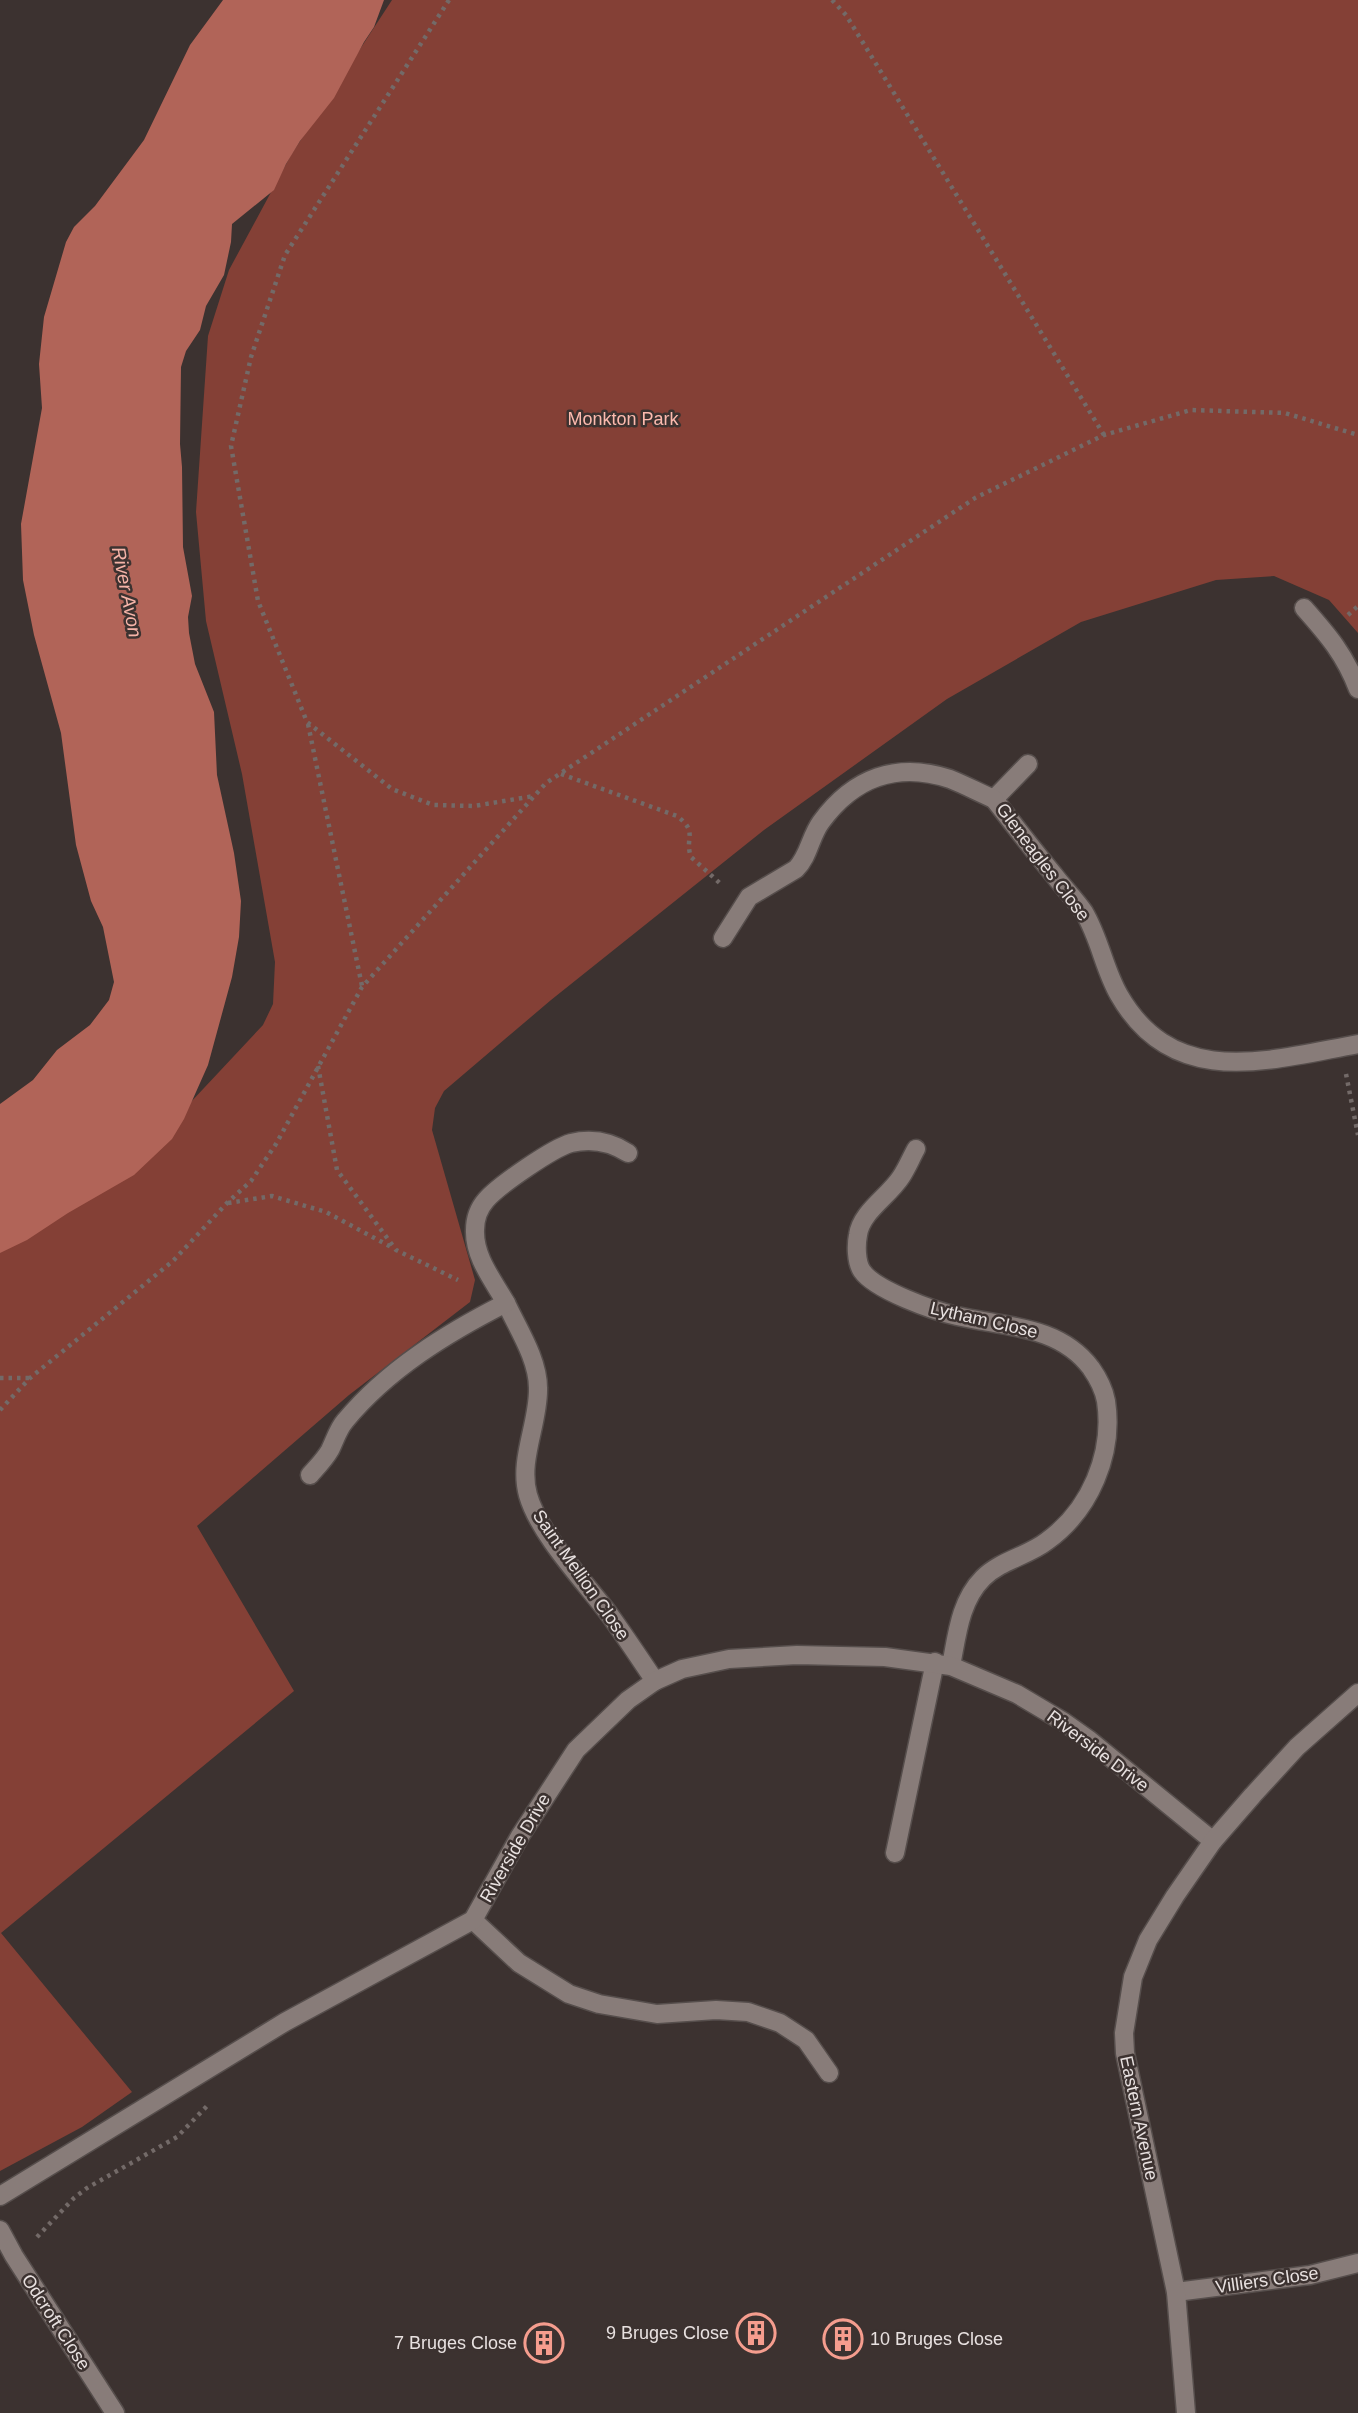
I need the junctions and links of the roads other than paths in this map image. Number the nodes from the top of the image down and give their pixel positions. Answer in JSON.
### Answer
{"nodes":[{"id":1,"x":1304,"y":608,"type":"dead end"},
{"id":2,"x":1358,"y":689,"type":"edge"},
{"id":3,"x":1028,"y":764,"type":"dead end"},
{"id":4,"x":994,"y":799,"type":"junction"},
{"id":5,"x":723,"y":937,"type":"dead end"},
{"id":6,"x":1349,"y":1045,"type":"edge"},
{"id":7,"x":916,"y":1149,"type":"dead end"},
{"id":8,"x":628,"y":1153,"type":"dead end"},
{"id":9,"x":506,"y":1303,"type":"junction"},
{"id":10,"x":310,"y":1475,"type":"dead end"},
{"id":11,"x":943,"y":1664,"type":"junction"},
{"id":12,"x":654,"y":1681,"type":"junction"},
{"id":13,"x":1358,"y":1693,"type":"edge"},
{"id":14,"x":1213,"y":1842,"type":"junction"},
{"id":15,"x":895,"y":1853,"type":"dead end"},
{"id":16,"x":473,"y":1920,"type":"junction"},
{"id":17,"x":829,"y":2073,"type":"dead end"},
{"id":18,"x":0,"y":2196,"type":"edge"},
{"id":19,"x":0,"y":2230,"type":"edge"},
{"id":20,"x":1358,"y":2263,"type":"edge"},
{"id":21,"x":1176,"y":2292,"type":"junction"},
{"id":22,"x":115,"y":2413,"type":"edge"},
{"id":23,"x":1186,"y":2413,"type":"edge"}],
"edges":[{"from":1,"to":2,"type":"street"},
{"from":3,"to":4,"type":"street","name":"Gleneagles Close"},
{"from":4,"to":5,"type":"street"},
{"from":4,"to":6,"type":"street","name":"Gleneagles Close"},
{"from":7,"to":11,"type":"street","name":"Lytham Close"},
{"from":8,"to":9,"type":"street","name":"Saint Mellion Close"},
{"from":9,"to":10,"type":"street"},
{"from":9,"to":12,"type":"street","name":"Saint Mellion Close"},
{"from":11,"to":12,"type":"street","name":"Riverside Drive"},
{"from":11,"to":14,"type":"street","name":"Riverside Drive"},
{"from":11,"to":15,"type":"street"},
{"from":12,"to":16,"type":"street","name":"Riverside Drive"},
{"from":13,"to":14,"type":"street","name":"Eastern Avenue"},
{"from":14,"to":21,"type":"street","name":"Eastern Avenue"},
{"from":16,"to":17,"type":"street"},
{"from":16,"to":18,"type":"street","name":"Riverside Drive"},
{"from":19,"to":22,"type":"street","name":"Odcroft Close"},
{"from":20,"to":21,"type":"street","name":"Villiers Close"},
{"from":21,"to":23,"type":"street","name":"Eastern Avenue"}]}
